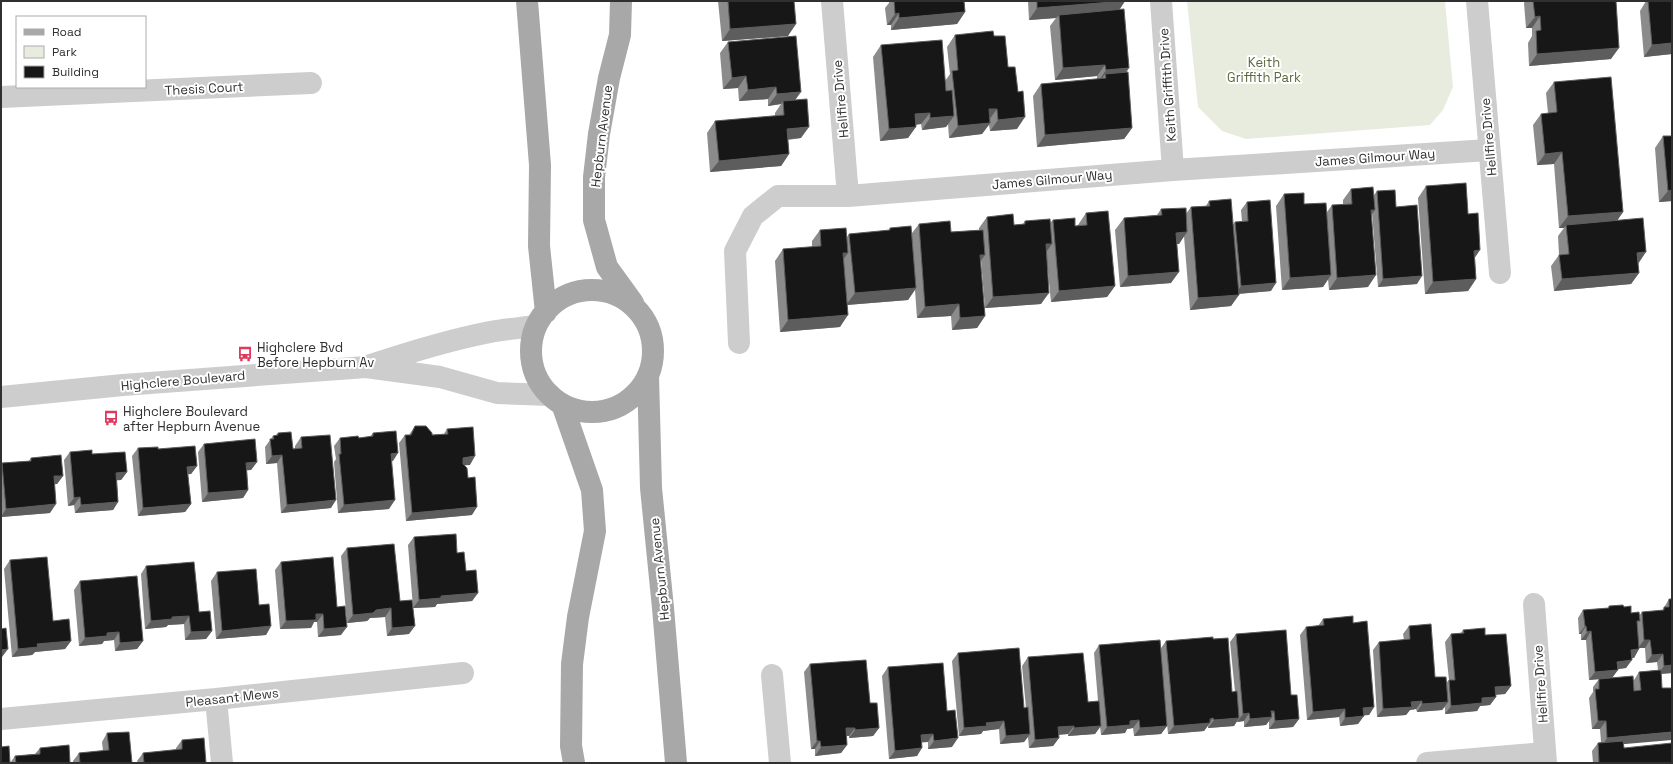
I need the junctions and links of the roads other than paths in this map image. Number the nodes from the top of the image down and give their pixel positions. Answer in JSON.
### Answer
{"nodes":[{"id":1,"x":527,"y":1,"type":"edge"},
{"id":2,"x":621,"y":1,"type":"edge"},
{"id":3,"x":832,"y":1,"type":"edge"},
{"id":4,"x":1161,"y":1,"type":"edge"},
{"id":5,"x":1477,"y":1,"type":"edge"},
{"id":6,"x":310,"y":83,"type":"dead end"},
{"id":7,"x":1,"y":97,"type":"edge"},
{"id":8,"x":1490,"y":150,"type":"junction"},
{"id":9,"x":1173,"y":170,"type":"junction"},
{"id":10,"x":848,"y":196,"type":"junction"},
{"id":11,"x":1500,"y":273,"type":"dead end"},
{"id":12,"x":637,"y":310,"type":"junction"},
{"id":13,"x":541,"y":319,"type":"junction"},
{"id":14,"x":739,"y":343,"type":"dead end"},
{"id":15,"x":366,"y":367,"type":"junction"},
{"id":16,"x":648,"y":375,"type":"junction"},
{"id":17,"x":1,"y":397,"type":"edge"},
{"id":18,"x":556,"y":400,"type":"junction"},
{"id":19,"x":1534,"y":604,"type":"dead end"},
{"id":20,"x":463,"y":673,"type":"dead end"},
{"id":21,"x":772,"y":675,"type":"dead end"},
{"id":22,"x":216,"y":699,"type":"junction"},
{"id":23,"x":1,"y":719,"type":"edge"},
{"id":24,"x":1546,"y":758,"type":"edge"},
{"id":25,"x":222,"y":763,"type":"edge"},
{"id":26,"x":574,"y":763,"type":"edge"},
{"id":27,"x":676,"y":763,"type":"edge"},
{"id":28,"x":780,"y":763,"type":"edge"},
{"id":29,"x":1427,"y":763,"type":"edge"}],
"edges":[{"from":1,"to":13,"type":"main road"},
{"from":2,"to":12,"type":"main road","name":"Hepburn Avenue"},
{"from":3,"to":10,"type":"street","name":"Hellfire Drive"},
{"from":4,"to":9,"type":"street","name":"Keith Griffith Drive"},
{"from":5,"to":8,"type":"street","name":"Hellfire Drive"},
{"from":6,"to":7,"type":"street","name":"Thesis Court"},
{"from":8,"to":9,"type":"street","name":"James Gilmour Way"},
{"from":8,"to":11,"type":"street","name":"Hellfire Drive"},
{"from":9,"to":10,"type":"street","name":"James Gilmour Way"},
{"from":10,"to":14,"type":"street","name":"James Gilmour Way"},
{"from":12,"to":13,"type":"main road","name":"Hepburn Avenue"},
{"from":12,"to":16,"type":"main road","name":"Hepburn Avenue"},
{"from":13,"to":15,"type":"street","name":"Highclere Boulevard"},
{"from":13,"to":18,"type":"main road"},
{"from":15,"to":17,"type":"street","name":"Highclere Boulevard"},
{"from":15,"to":18,"type":"street","name":"Highclere Boulevard"},
{"from":16,"to":18,"type":"main road","name":"Hepburn Avenue"},
{"from":16,"to":27,"type":"main road","name":"Hepburn Avenue"},
{"from":18,"to":26,"type":"main road"},
{"from":19,"to":24,"type":"street","name":"Hellfire Drive"},
{"from":20,"to":22,"type":"street","name":"Pleasant Mews"},
{"from":21,"to":28,"type":"street"},
{"from":22,"to":23,"type":"street","name":"Pleasant Mews"},
{"from":22,"to":25,"type":"street"},
{"from":24,"to":29,"type":"street"}]}
